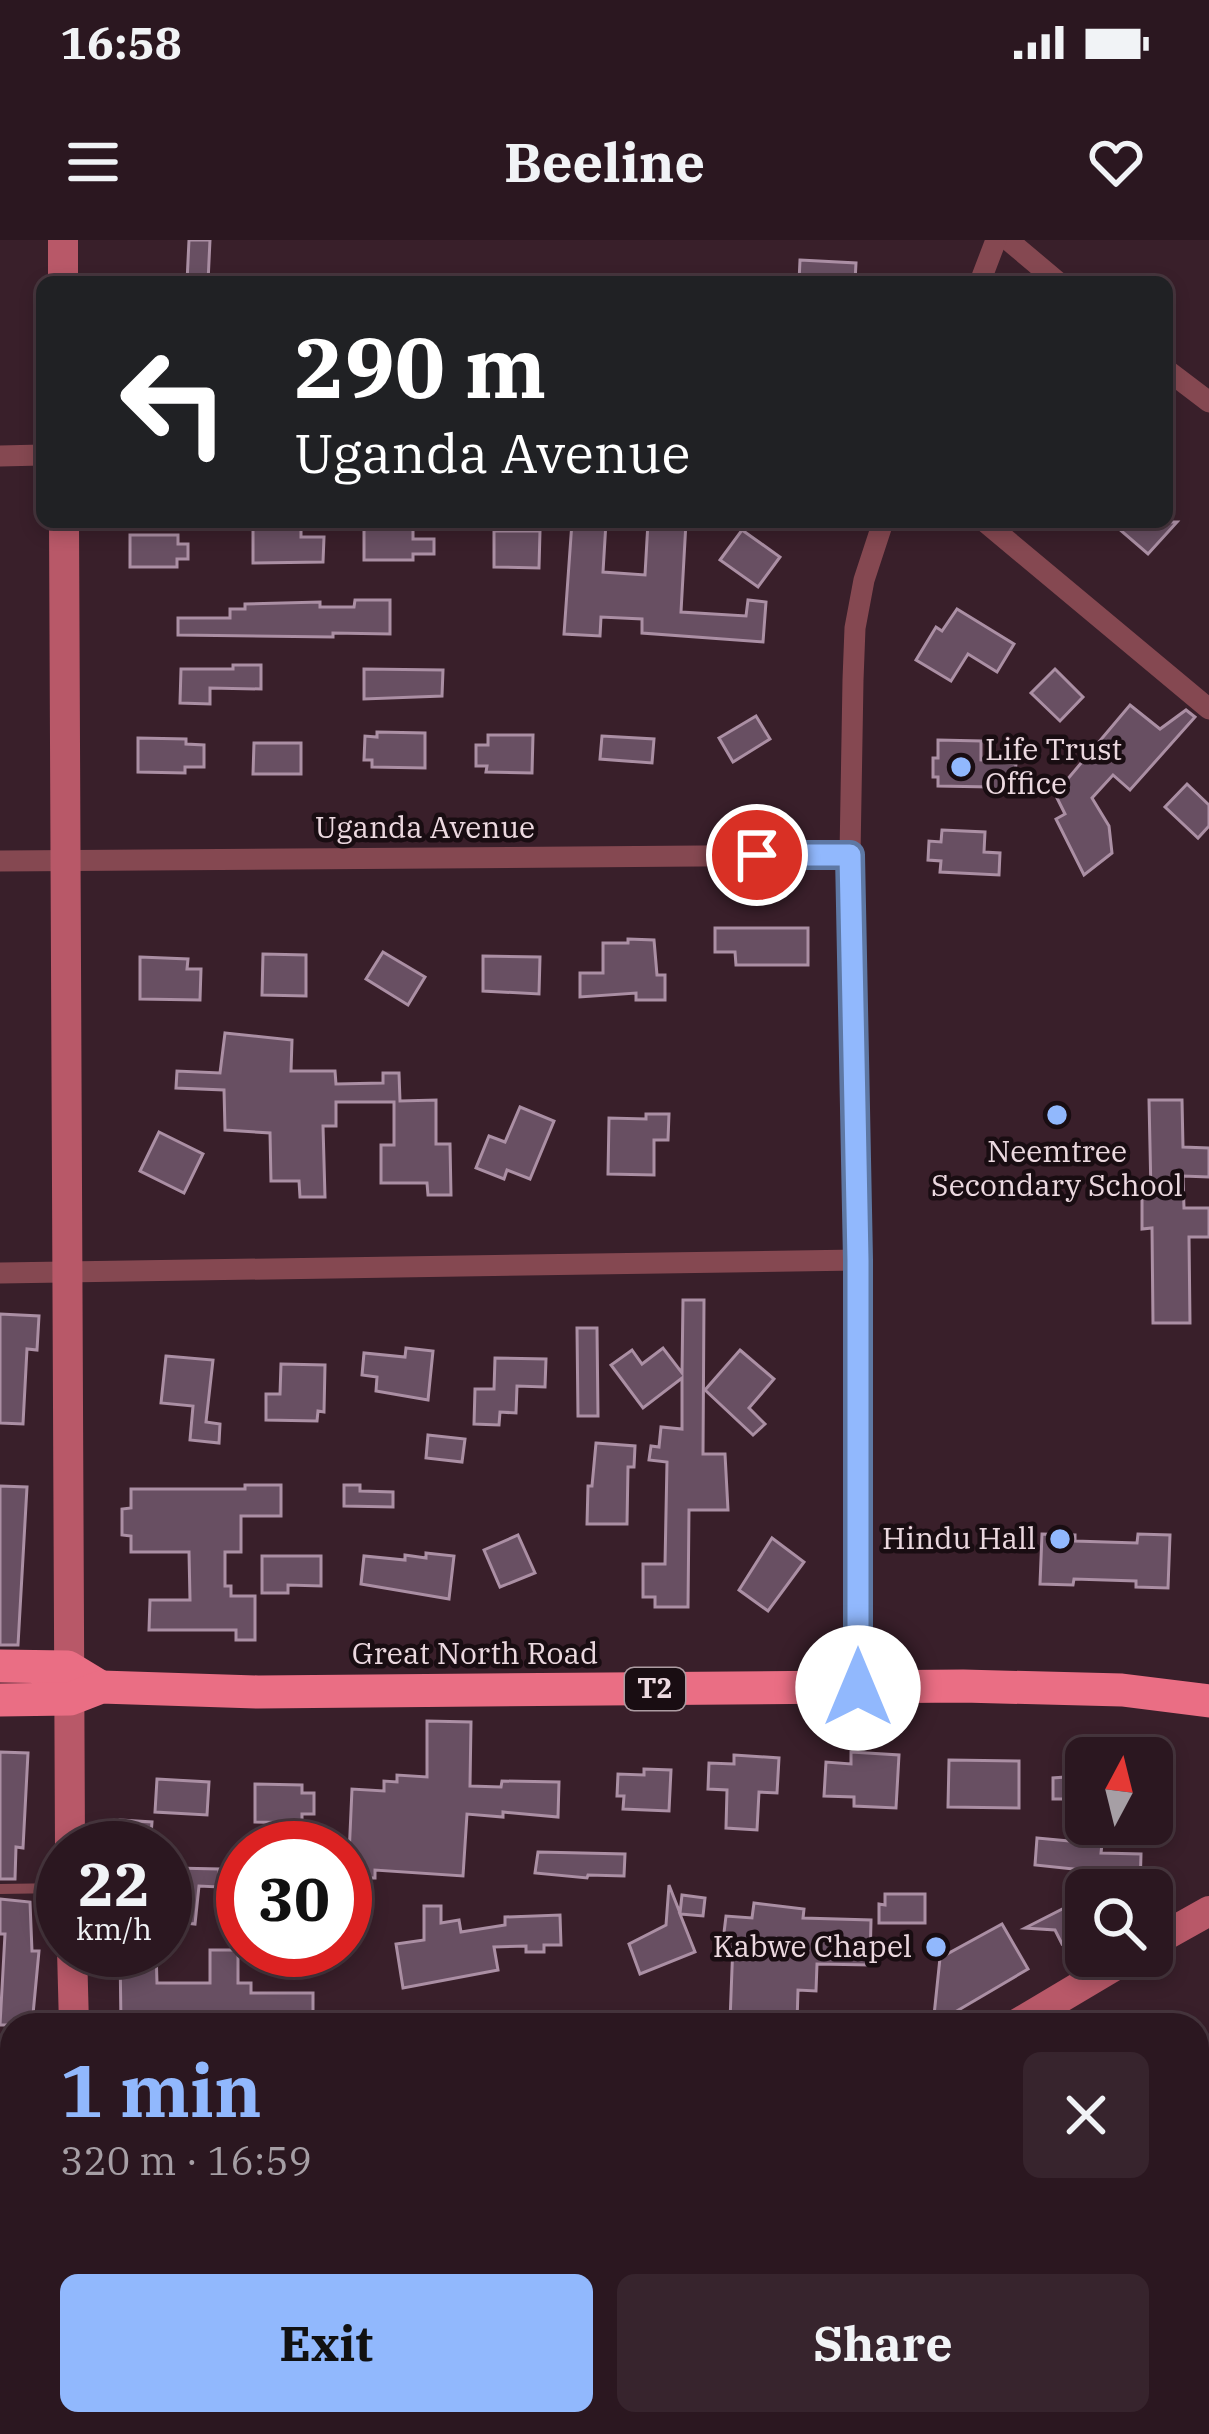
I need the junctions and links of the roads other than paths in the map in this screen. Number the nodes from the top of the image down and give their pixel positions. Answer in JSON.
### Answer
{"nodes":[{"id":1,"x":63,"y":240,"type":"edge"},
{"id":2,"x":996,"y":240,"type":"edge"},
{"id":3,"x":1008,"y":240,"type":"edge"},
{"id":4,"x":63,"y":276,"type":"edge"},
{"id":5,"x":982,"y":276,"type":"edge"},
{"id":6,"x":1051,"y":276,"type":"edge"},
{"id":7,"x":1173,"y":375,"type":"edge"},
{"id":8,"x":1209,"y":402,"type":"edge"},
{"id":9,"x":36,"y":455,"type":"edge"},
{"id":10,"x":0,"y":456,"type":"edge"},
{"id":11,"x":64,"y":528,"type":"edge"},
{"id":12,"x":881,"y":528,"type":"edge"},
{"id":13,"x":992,"y":528,"type":"edge"},
{"id":14,"x":1209,"y":709,"type":"edge"},
{"id":15,"x":850,"y":855,"type":"junction"},
{"id":16,"x":65,"y":860,"type":"junction"},
{"id":17,"x":0,"y":861,"type":"edge"},
{"id":18,"x":858,"y":1260,"type":"junction"},
{"id":19,"x":68,"y":1272,"type":"junction"},
{"id":20,"x":0,"y":1273,"type":"edge"},
{"id":21,"x":0,"y":1666,"type":"edge"},
{"id":22,"x":80,"y":1684,"type":"junction"},
{"id":23,"x":858,"y":1688,"type":"junction"},
{"id":24,"x":0,"y":1700,"type":"edge"},
{"id":25,"x":1209,"y":1701,"type":"edge"},
{"id":26,"x":72,"y":1821,"type":"edge"},
{"id":27,"x":36,"y":1888,"type":"edge"},
{"id":28,"x":0,"y":1889,"type":"edge"},
{"id":29,"x":1209,"y":1911,"type":"edge"},
{"id":30,"x":1173,"y":1931,"type":"edge"},
{"id":31,"x":73,"y":1977,"type":"edge"},
{"id":32,"x":1096,"y":1977,"type":"edge"},
{"id":33,"x":74,"y":2013,"type":"edge"},
{"id":34,"x":1035,"y":2013,"type":"edge"}],
"edges":[{"from":1,"to":4,"type":"main road"},
{"from":2,"to":5,"type":"street"},
{"from":3,"to":6,"type":"street"},
{"from":7,"to":8,"type":"street"},
{"from":9,"to":10,"type":"street"},
{"from":11,"to":16,"type":"main road"},
{"from":12,"to":15,"type":"street"},
{"from":13,"to":14,"type":"street"},
{"from":15,"to":16,"type":"street","name":"Uganda Avenue"},
{"from":15,"to":18,"type":"street"},
{"from":16,"to":17,"type":"street","name":"Uganda Avenue"},
{"from":16,"to":19,"type":"main road"},
{"from":18,"to":19,"type":"street"},
{"from":18,"to":23,"type":"street"},
{"from":19,"to":20,"type":"street"},
{"from":19,"to":22,"type":"main road"},
{"from":21,"to":22,"type":"highway","name":"Great North Road","number":"T2"},
{"from":22,"to":23,"type":"highway","name":"Great North Road","number":"T2"},
{"from":22,"to":24,"type":"highway","name":"Great North Road","number":"T2"},
{"from":22,"to":26,"type":"main road"},
{"from":23,"to":25,"type":"highway","name":"Great North Road","number":"T2"},
{"from":27,"to":28,"type":"lane"},
{"from":29,"to":30,"type":"main road"},
{"from":31,"to":33,"type":"main road"},
{"from":32,"to":34,"type":"main road"}]}
